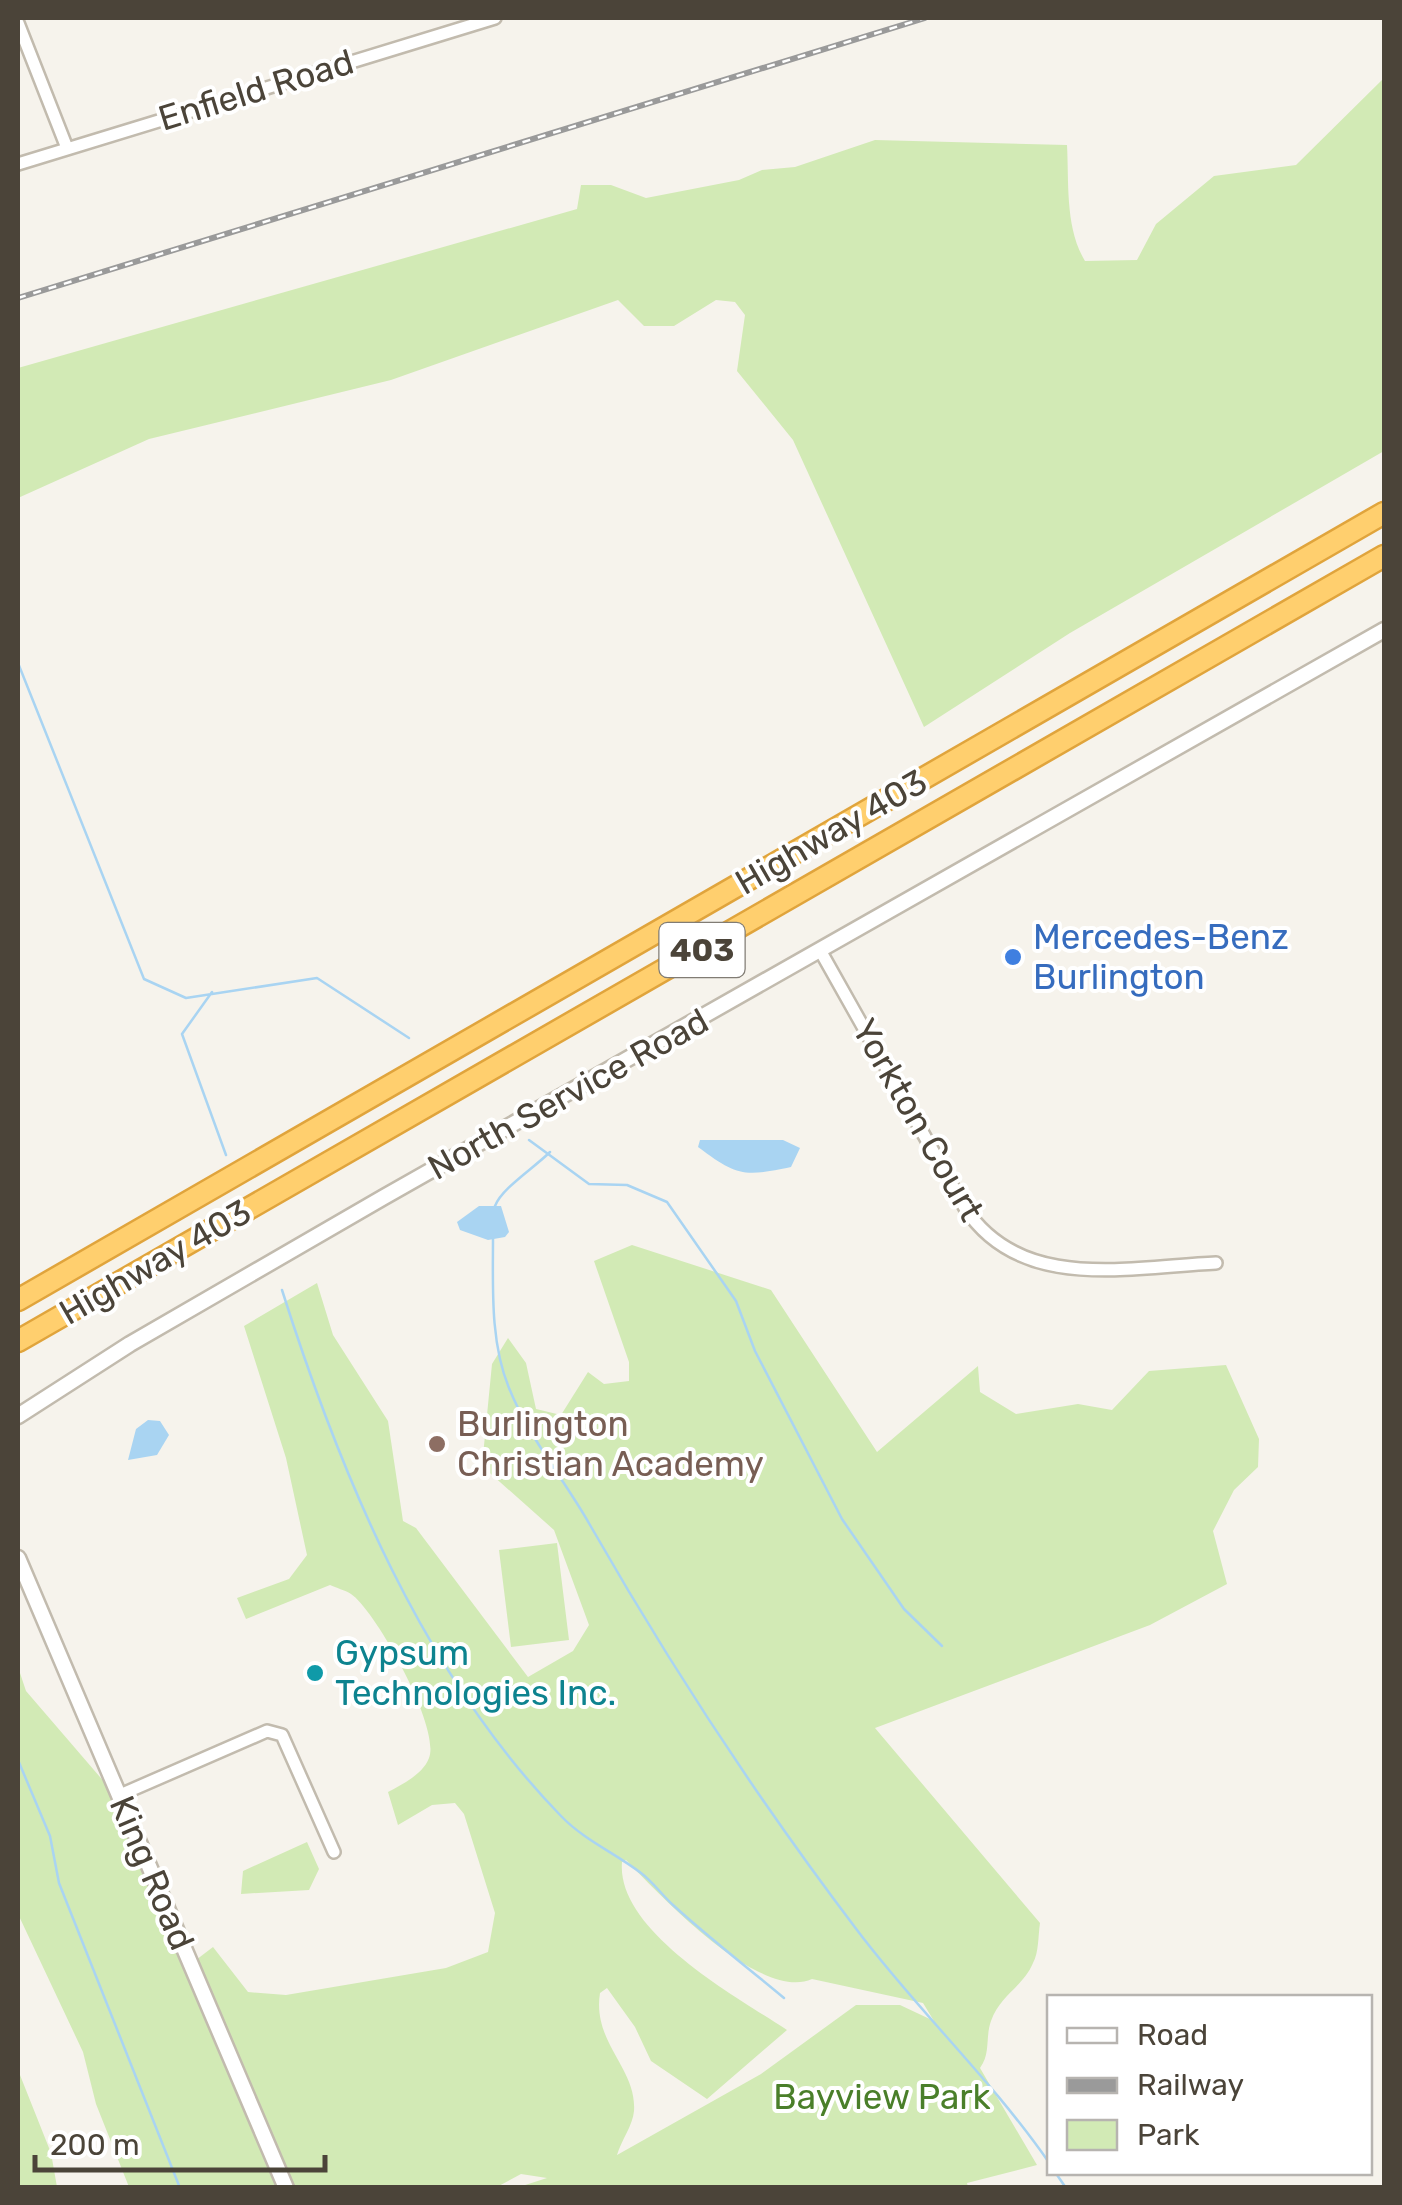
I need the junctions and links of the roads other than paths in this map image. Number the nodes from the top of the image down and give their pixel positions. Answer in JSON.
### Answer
{"nodes":[{"id":1,"x":494,"y":18,"type":"edge"},
{"id":2,"x":18,"y":23,"type":"edge"},
{"id":3,"x":460,"y":23,"type":"edge"},
{"id":4,"x":67,"y":148,"type":"junction"},
{"id":5,"x":18,"y":164,"type":"edge"},
{"id":6,"x":1384,"y":513,"type":"edge"},
{"id":7,"x":1384,"y":556,"type":"edge"},
{"id":8,"x":1384,"y":630,"type":"edge"},
{"id":9,"x":821,"y":952,"type":"junction"},
{"id":10,"x":1216,"y":1263,"type":"dead end"},
{"id":11,"x":18,"y":1300,"type":"edge"},
{"id":12,"x":18,"y":1341,"type":"edge"},
{"id":13,"x":18,"y":1416,"type":"edge"},
{"id":14,"x":18,"y":1558,"type":"edge"},
{"id":15,"x":120,"y":1796,"type":"junction"},
{"id":16,"x":334,"y":1852,"type":"dead end"},
{"id":17,"x":286,"y":2188,"type":"edge"}],
"edges":[{"from":1,"to":3,"type":"street","name":"Enfield Road"},
{"from":2,"to":4,"type":"street"},
{"from":3,"to":4,"type":"street","name":"Enfield Road"},
{"from":4,"to":5,"type":"street","name":"Enfield Road"},
{"from":6,"to":11,"type":"highway","name":"Highway 403","number":"403"},
{"from":7,"to":12,"type":"highway","name":"Highway 403","number":"403"},
{"from":8,"to":9,"type":"street","name":"North Service Road"},
{"from":9,"to":10,"type":"street","name":"Yorkton Court"},
{"from":9,"to":13,"type":"street","name":"North Service Road"},
{"from":14,"to":15,"type":"street","name":"King Road"},
{"from":15,"to":16,"type":"street"},
{"from":15,"to":17,"type":"street","name":"King Road"}]}
